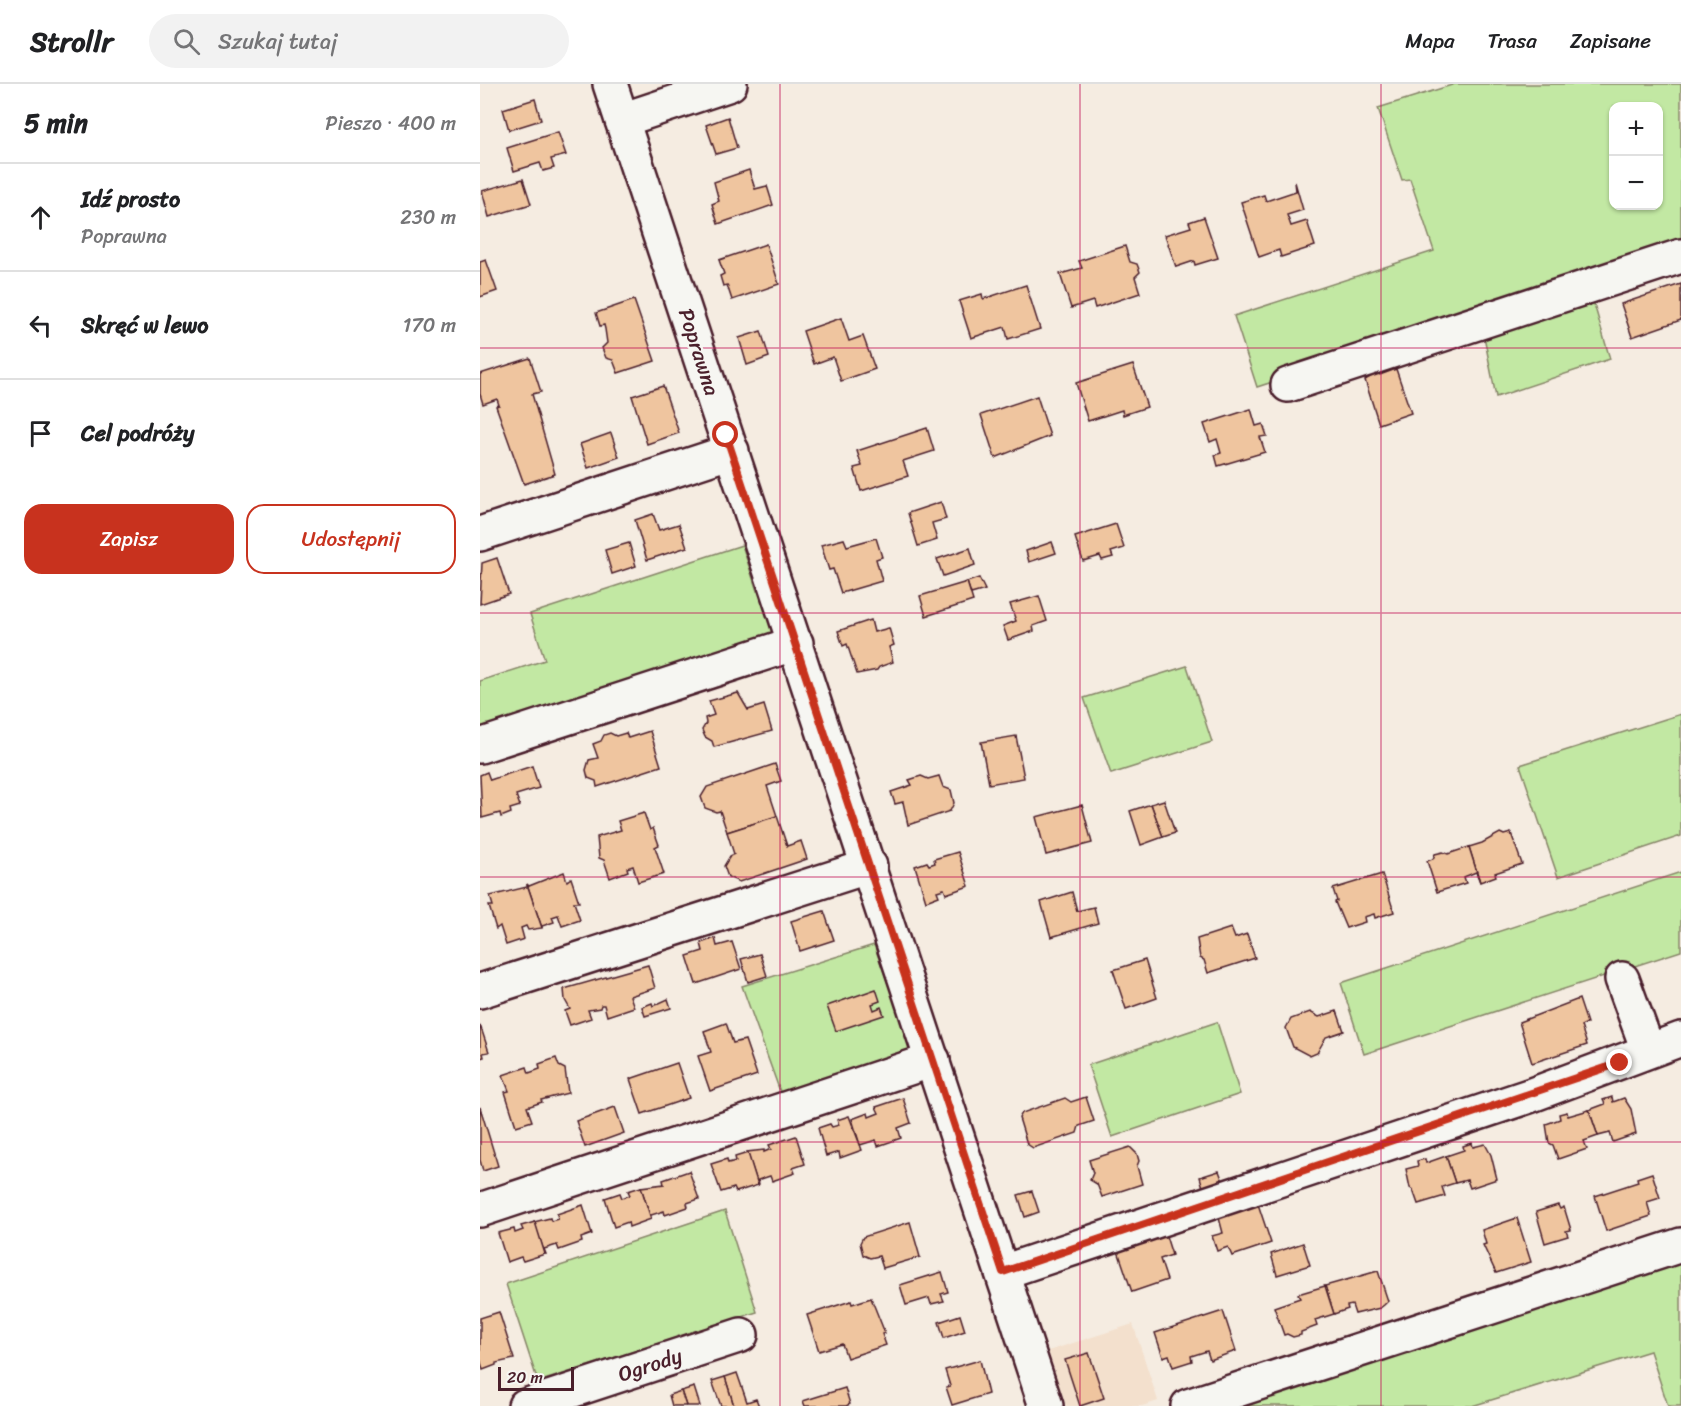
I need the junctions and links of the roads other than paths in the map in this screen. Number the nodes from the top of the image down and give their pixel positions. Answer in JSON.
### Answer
{"nodes":[{"id":1,"x":610,"y":84,"type":"edge"},
{"id":2,"x":730,"y":84,"type":"edge"},
{"id":3,"x":622,"y":120,"type":"junction"},
{"id":4,"x":1681,"y":256,"type":"edge"},
{"id":5,"x":1288,"y":385,"type":"dead end"},
{"id":6,"x":729,"y":443,"type":"junction"},
{"id":7,"x":480,"y":517,"type":"edge"},
{"id":8,"x":480,"y":534,"type":"edge"},
{"id":9,"x":796,"y":643,"type":"junction"},
{"id":10,"x":480,"y":746,"type":"edge"},
{"id":11,"x":870,"y":866,"type":"junction"},
{"id":12,"x":1622,"y":979,"type":"dead end"},
{"id":13,"x":480,"y":991,"type":"edge"},
{"id":14,"x":1681,"y":1039,"type":"edge"},
{"id":15,"x":1648,"y":1050,"type":"junction"},
{"id":16,"x":933,"y":1060,"type":"junction"},
{"id":17,"x":480,"y":1210,"type":"edge"},
{"id":18,"x":1681,"y":1245,"type":"edge"},
{"id":19,"x":1003,"y":1272,"type":"junction"},
{"id":20,"x":741,"y":1335,"type":"dead end"},
{"id":21,"x":525,"y":1406,"type":"edge"},
{"id":22,"x":1046,"y":1406,"type":"edge"},
{"id":23,"x":1188,"y":1406,"type":"edge"}],
"edges":[{"from":1,"to":3,"type":"street","name":"Poprawna"},
{"from":2,"to":3,"type":"street"},
{"from":3,"to":6,"type":"street","name":"Poprawna"},
{"from":4,"to":5,"type":"street"},
{"from":6,"to":7,"type":"street"},
{"from":6,"to":8,"type":"street"},
{"from":6,"to":9,"type":"street","name":"Poprawna"},
{"from":9,"to":10,"type":"street"},
{"from":9,"to":11,"type":"street","name":"Poprawna"},
{"from":11,"to":13,"type":"street"},
{"from":11,"to":16,"type":"street","name":"Poprawna"},
{"from":12,"to":15,"type":"street"},
{"from":14,"to":15,"type":"street"},
{"from":15,"to":19,"type":"street"},
{"from":16,"to":17,"type":"street"},
{"from":16,"to":19,"type":"street","name":"Poprawna"},
{"from":18,"to":23,"type":"street"},
{"from":19,"to":22,"type":"street","name":"Poprawna"},
{"from":20,"to":21,"type":"street","name":"Ogrody"}]}
